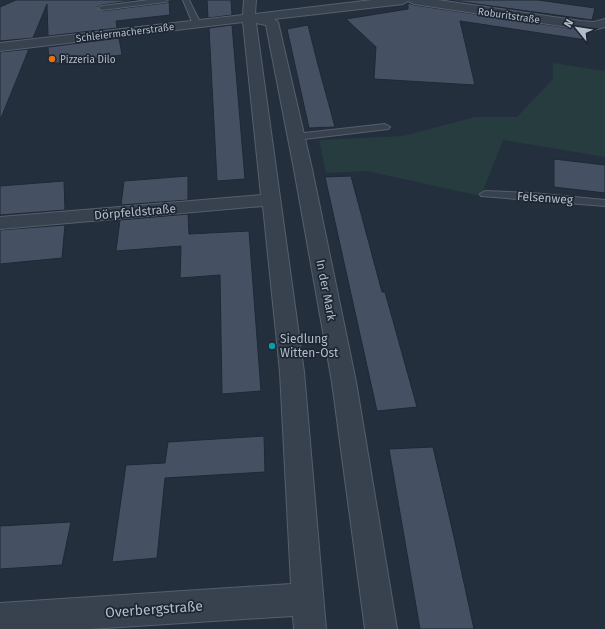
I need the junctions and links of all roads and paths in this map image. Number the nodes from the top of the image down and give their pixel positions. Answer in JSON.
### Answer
{"nodes":[{"id":1,"x":165,"y":0,"type":"edge"},
{"id":2,"x":186,"y":0,"type":"edge"},
{"id":3,"x":403,"y":0,"type":"edge"},
{"id":4,"x":414,"y":0,"type":"edge"},
{"id":5,"x":102,"y":8,"type":"dead end"},
{"id":6,"x":250,"y":9,"type":"edge"},
{"id":7,"x":605,"y":23,"type":"edge"},
{"id":8,"x":197,"y":24,"type":"junction"},
{"id":9,"x":0,"y":47,"type":"edge"},
{"id":10,"x":385,"y":127,"type":"dead end"},
{"id":11,"x":296,"y":137,"type":"junction"},
{"id":12,"x":485,"y":194,"type":"dead end"},
{"id":13,"x":270,"y":200,"type":"junction"},
{"id":14,"x":605,"y":203,"type":"edge"},
{"id":15,"x":0,"y":223,"type":"edge"},
{"id":16,"x":308,"y":599,"type":"junction"},
{"id":17,"x":0,"y":619,"type":"edge"},
{"id":18,"x":310,"y":629,"type":"edge"},
{"id":19,"x":381,"y":629,"type":"edge"}],
"edges":[{"from":1,"to":5,"type":"lane"},
{"from":2,"to":8,"type":"lane"},
{"from":3,"to":6,"type":"street","name":"Schleiermacherstraße"},
{"from":4,"to":7,"type":"street","name":"Roburitstraße"},
{"from":6,"to":8,"type":"street","name":"Schleiermacherstraße"},
{"from":6,"to":11,"type":"street","name":"In der Mark"},
{"from":6,"to":13,"type":"street"},
{"from":8,"to":9,"type":"street","name":"Schleiermacherstraße"},
{"from":10,"to":11,"type":"lane"},
{"from":11,"to":19,"type":"street","name":"In der Mark"},
{"from":12,"to":14,"type":"lane","name":"Felsenweg"},
{"from":13,"to":15,"type":"street","name":"Dörpfeldstraße"},
{"from":13,"to":16,"type":"street"},
{"from":16,"to":17,"type":"street","name":"Overbergstraße"},
{"from":16,"to":18,"type":"street"}]}
